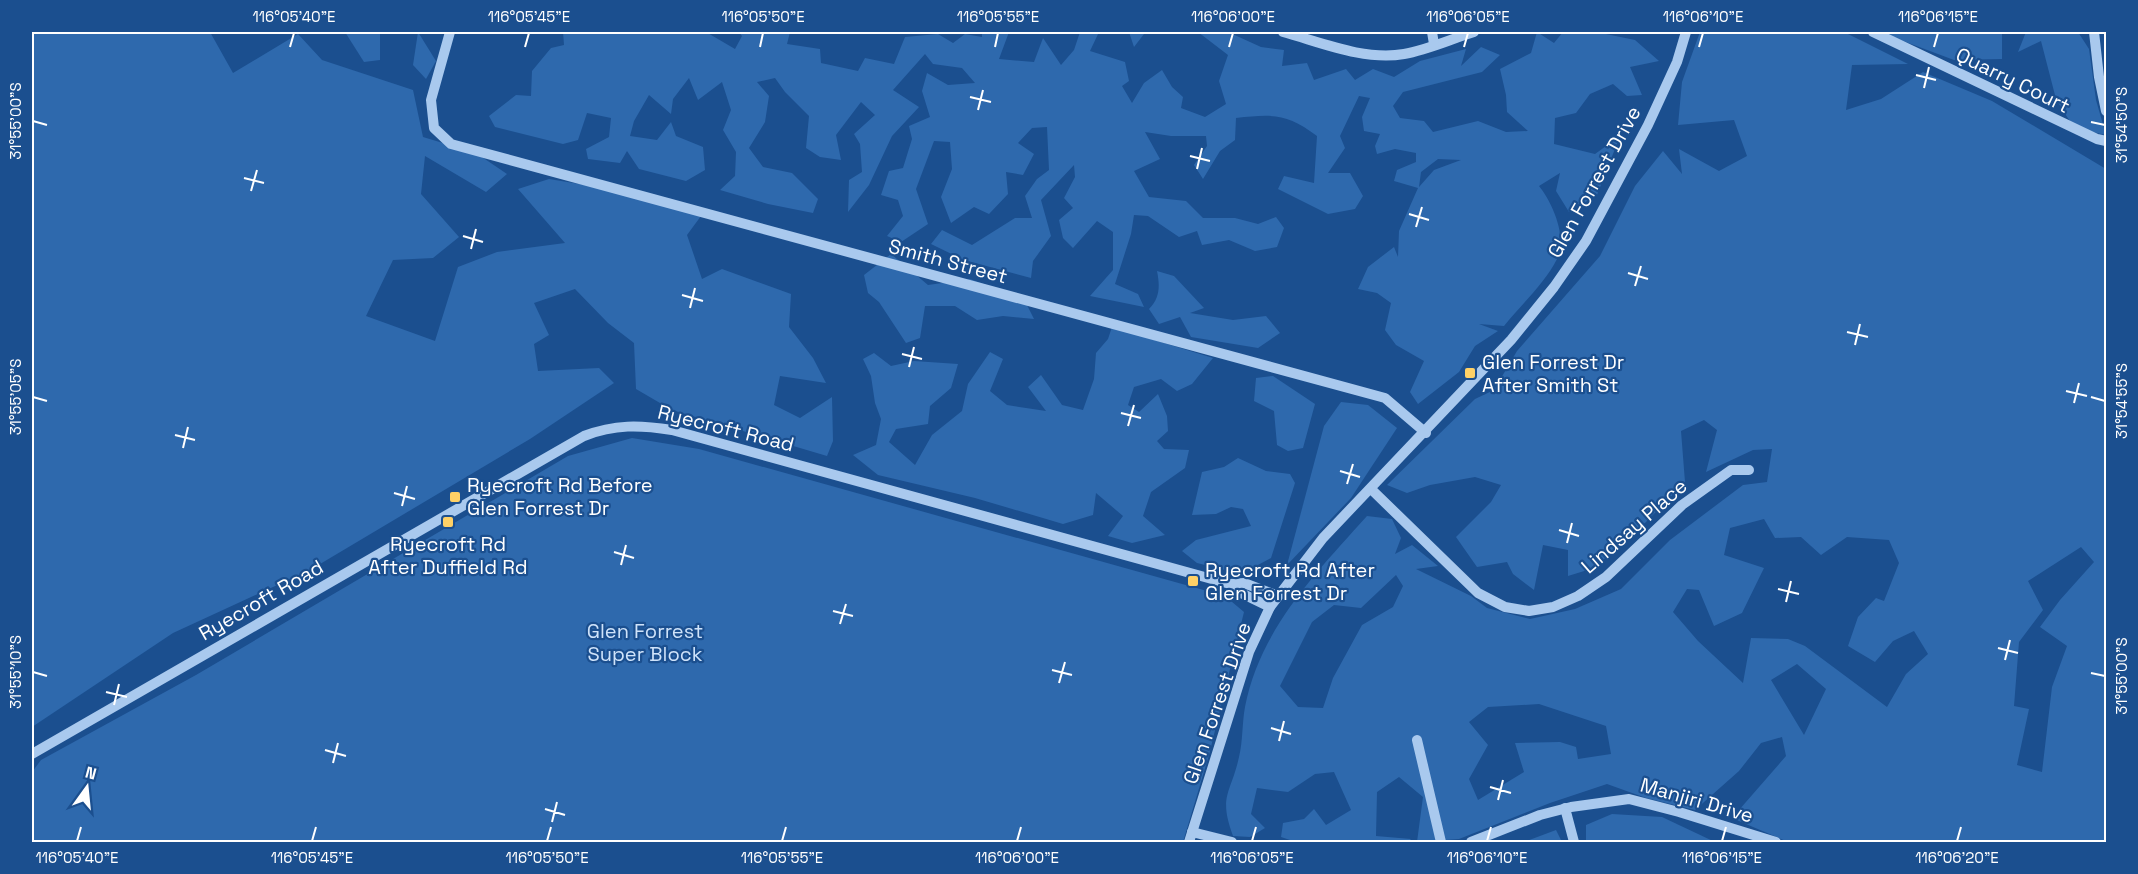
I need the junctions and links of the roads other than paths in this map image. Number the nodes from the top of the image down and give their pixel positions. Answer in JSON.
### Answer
{"nodes":[{"id":1,"x":450,"y":32,"type":"edge"},
{"id":2,"x":1282,"y":32,"type":"edge"},
{"id":3,"x":1432,"y":32,"type":"edge"},
{"id":4,"x":1474,"y":32,"type":"edge"},
{"id":5,"x":1685,"y":32,"type":"edge"},
{"id":6,"x":1873,"y":32,"type":"edge"},
{"id":7,"x":2094,"y":32,"type":"edge"},
{"id":8,"x":1434,"y":44,"type":"junction"},
{"id":9,"x":2106,"y":111,"type":"edge"},
{"id":10,"x":2106,"y":141,"type":"edge"},
{"id":11,"x":1426,"y":432,"type":"junction"},
{"id":12,"x":1749,"y":470,"type":"dead end"},
{"id":13,"x":1372,"y":490,"type":"junction"},
{"id":14,"x":1230,"y":584,"type":"junction"},
{"id":15,"x":1278,"y":596,"type":"junction"},
{"id":16,"x":1270,"y":607,"type":"junction"},
{"id":17,"x":1417,"y":740,"type":"dead end"},
{"id":18,"x":32,"y":754,"type":"edge"},
{"id":19,"x":1565,"y":808,"type":"junction"},
{"id":20,"x":1190,"y":837,"type":"edge"},
{"id":21,"x":1232,"y":843,"type":"edge"},
{"id":22,"x":1442,"y":843,"type":"edge"},
{"id":23,"x":1471,"y":843,"type":"edge"},
{"id":24,"x":1574,"y":843,"type":"edge"},
{"id":25,"x":1776,"y":843,"type":"edge"}],
"edges":[{"from":1,"to":11,"type":"street","name":"Smith Street"},
{"from":2,"to":8,"type":"street"},
{"from":3,"to":8,"type":"street"},
{"from":4,"to":8,"type":"street"},
{"from":5,"to":11,"type":"street","name":"Glen Forrest Drive"},
{"from":6,"to":10,"type":"street","name":"Quarry Court"},
{"from":7,"to":9,"type":"street"},
{"from":11,"to":13,"type":"street","name":"Glen Forrest Drive"},
{"from":12,"to":13,"type":"street","name":"Lindsay Place"},
{"from":13,"to":15,"type":"street","name":"Glen Forrest Drive"},
{"from":14,"to":15,"type":"street","name":"Ryecroft Road"},
{"from":14,"to":16,"type":"street","name":"Ryecroft Road"},
{"from":14,"to":18,"type":"street","name":"Ryecroft Road"},
{"from":15,"to":16,"type":"street","name":"Glen Forrest Drive"},
{"from":16,"to":20,"type":"street","name":"Glen Forrest Drive"},
{"from":17,"to":22,"type":"street"},
{"from":19,"to":23,"type":"street","name":"Manjiri Drive"},
{"from":19,"to":24,"type":"street"},
{"from":19,"to":25,"type":"street","name":"Manjiri Drive"},
{"from":20,"to":21,"type":"street"}]}
